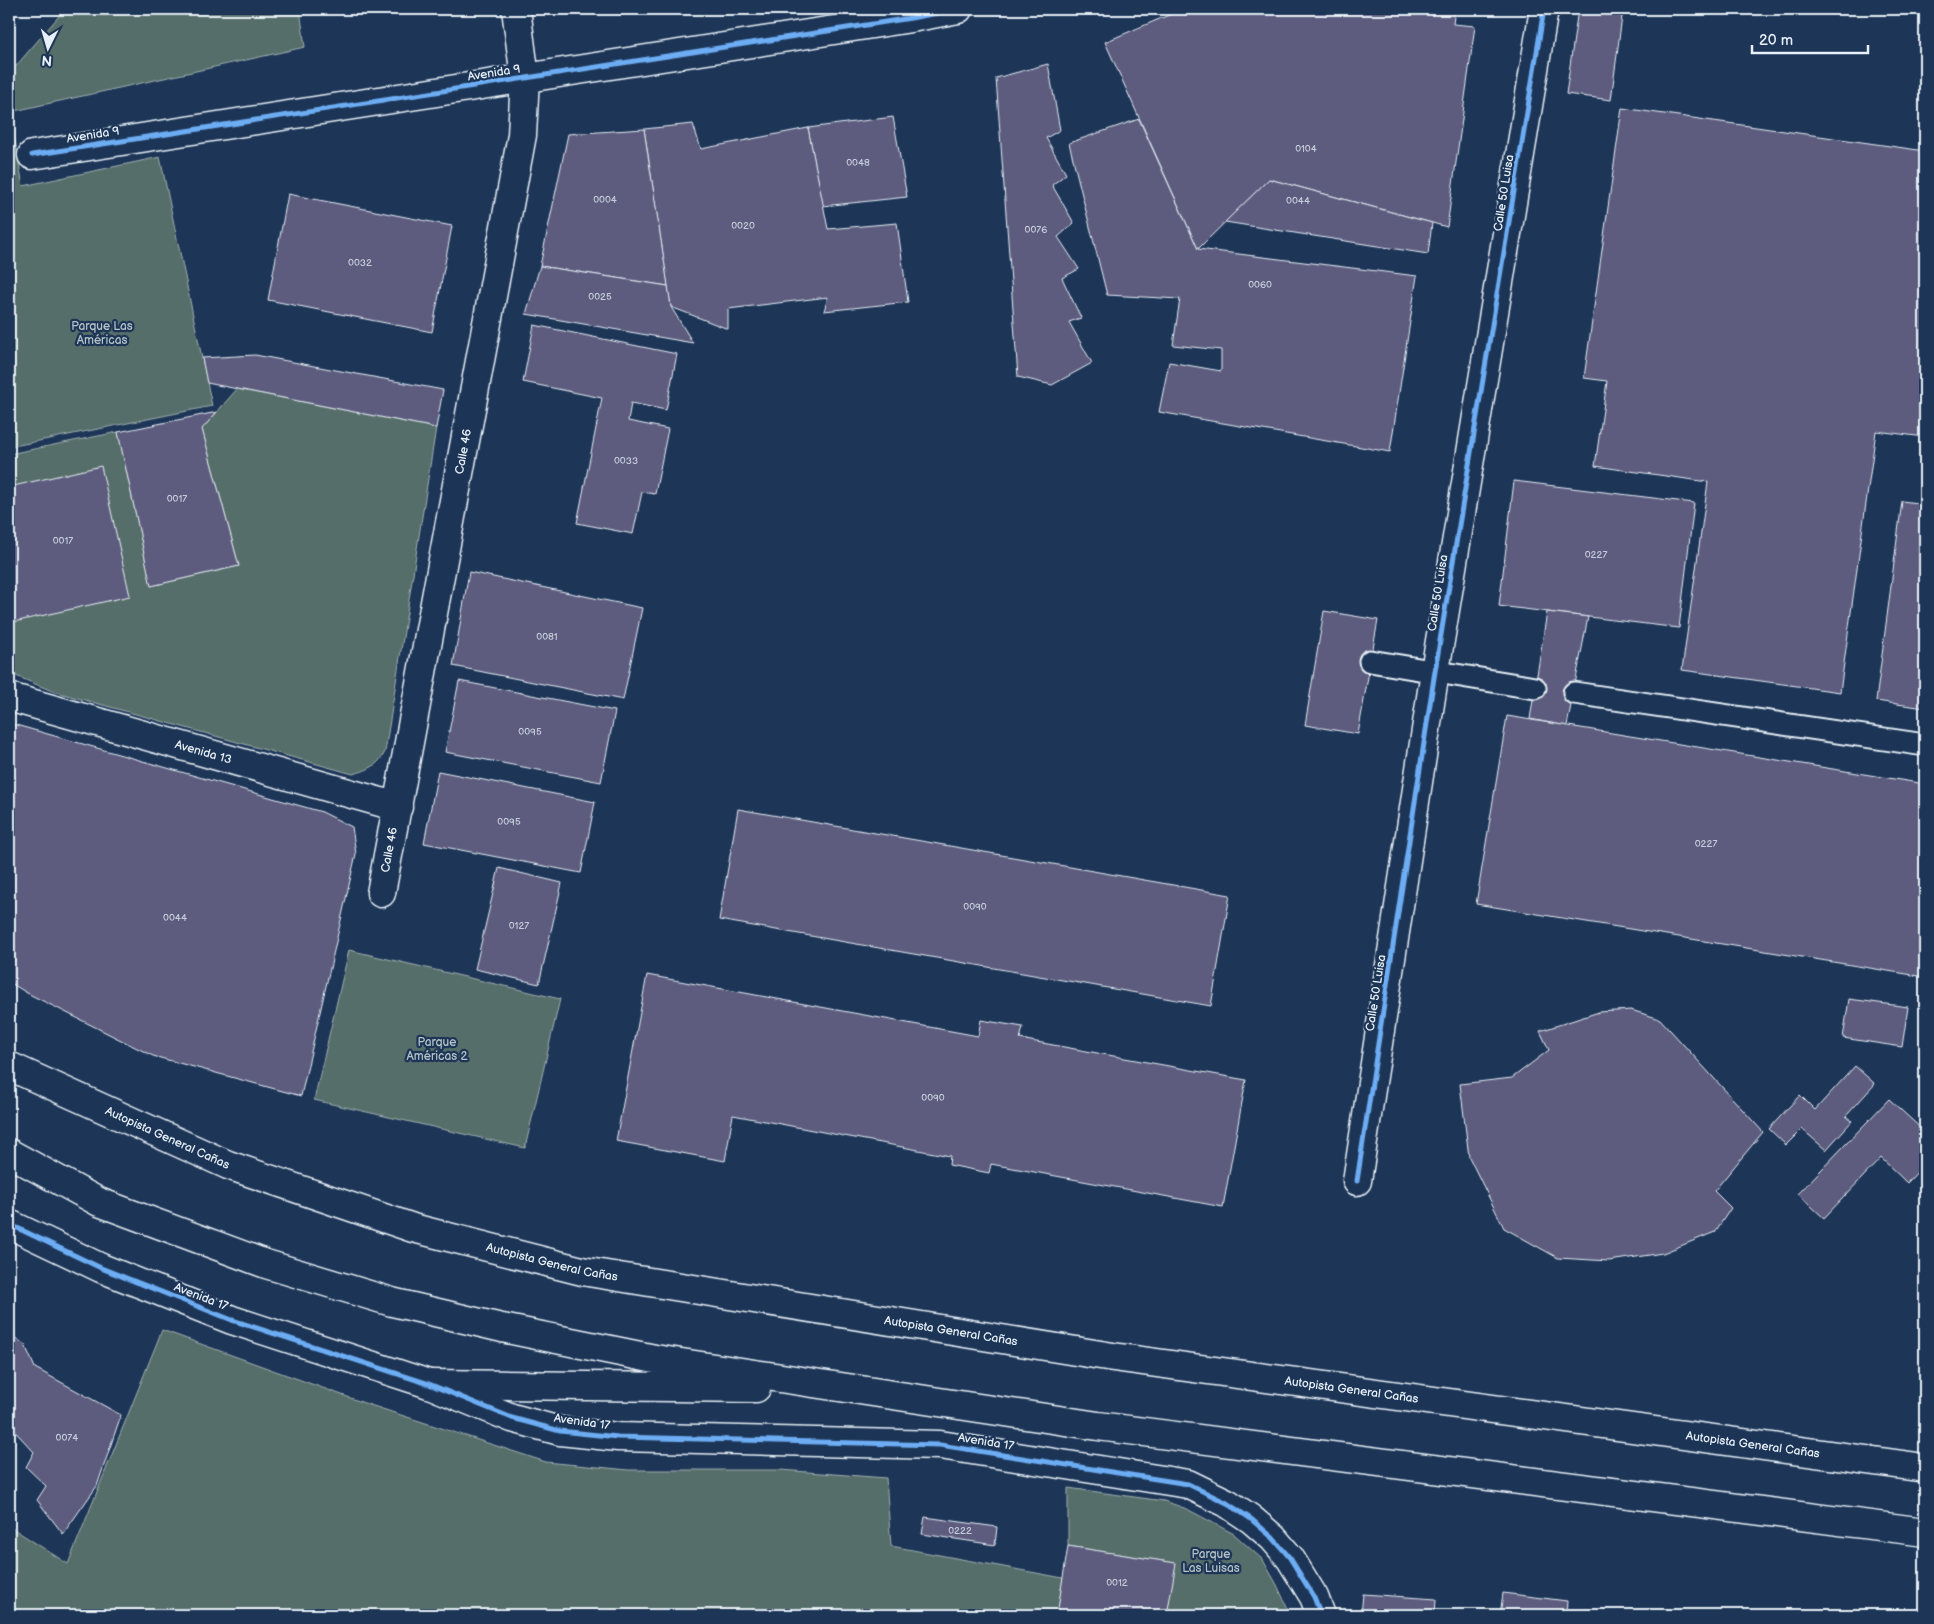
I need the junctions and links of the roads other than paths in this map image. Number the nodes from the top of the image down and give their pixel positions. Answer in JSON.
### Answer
{"nodes":[{"id":1,"x":516,"y":9,"type":"edge"},
{"id":2,"x":958,"y":9,"type":"edge"},
{"id":3,"x":1544,"y":9,"type":"edge"},
{"id":4,"x":525,"y":78,"type":"junction"},
{"id":5,"x":32,"y":155,"type":"dead end"},
{"id":6,"x":1370,"y":660,"type":"dead end"},
{"id":7,"x":1435,"y":671,"type":"junction"},
{"id":8,"x":1536,"y":688,"type":"dead end"},
{"id":9,"x":1574,"y":693,"type":"dead end"},
{"id":10,"x":9,"y":697,"type":"edge"},
{"id":11,"x":1925,"y":745,"type":"edge"},
{"id":12,"x":398,"y":807,"type":"junction"},
{"id":13,"x":381,"y":894,"type":"dead end"},
{"id":14,"x":9,"y":1066,"type":"edge"},
{"id":15,"x":9,"y":1153,"type":"edge"},
{"id":16,"x":1357,"y":1181,"type":"dead end"},
{"id":17,"x":9,"y":1224,"type":"edge"},
{"id":18,"x":429,"y":1384,"type":"junction"},
{"id":19,"x":860,"y":1390,"type":"junction"},
{"id":20,"x":1925,"y":1468,"type":"edge"},
{"id":21,"x":1925,"y":1532,"type":"edge"},
{"id":22,"x":1321,"y":1615,"type":"edge"}],
"edges":[{"from":1,"to":4,"type":"main road","name":"Calle 46"},
{"from":2,"to":4,"type":"main road","name":"Avenida 9"},
{"from":3,"to":7,"type":"main road","name":"Calle 50 Luisa"},
{"from":4,"to":5,"type":"main road","name":"Avenida 9"},
{"from":4,"to":12,"type":"main road","name":"Calle 46"},
{"from":6,"to":7,"type":"lane"},
{"from":7,"to":8,"type":"lane"},
{"from":7,"to":16,"type":"main road","name":"Calle 50 Luisa"},
{"from":9,"to":11,"type":"lane"},
{"from":10,"to":12,"type":"main road","name":"Avenida 13"},
{"from":12,"to":13,"type":"main road","name":"Calle 46"},
{"from":14,"to":20,"type":"main road","name":"Autopista General Cañas"},
{"from":15,"to":19,"type":"main road"},
{"from":17,"to":18,"type":"main road","name":"Avenida 17"},
{"from":18,"to":19,"type":"main road"},
{"from":18,"to":22,"type":"main road","name":"Avenida 17"},
{"from":19,"to":21,"type":"main road"}]}
